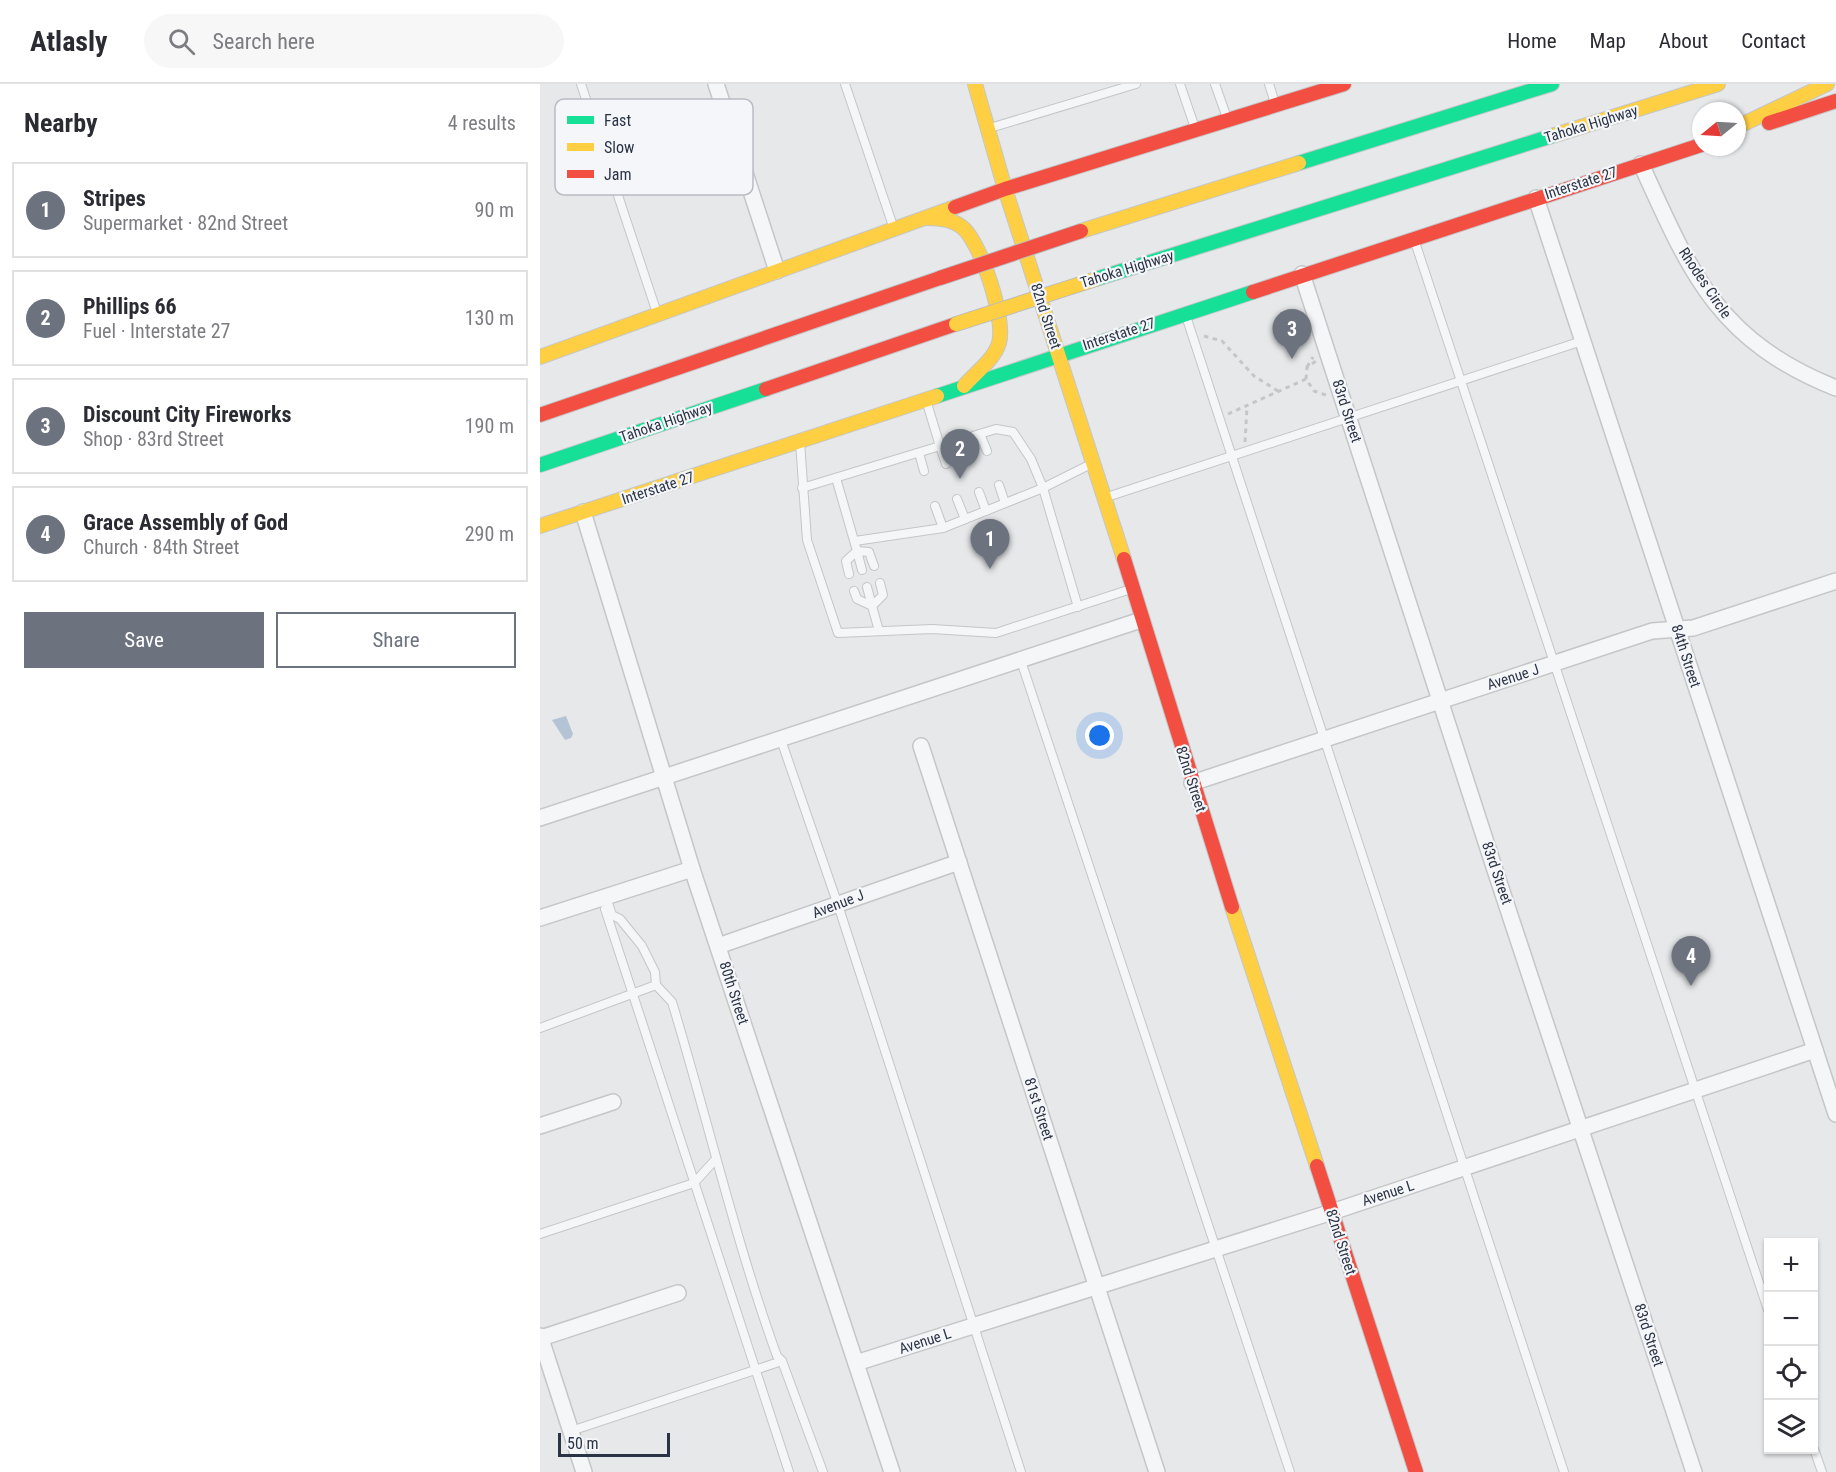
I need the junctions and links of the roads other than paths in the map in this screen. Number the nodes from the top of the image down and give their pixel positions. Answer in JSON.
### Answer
{"nodes":[{"id":1,"x":581,"y":84,"type":"edge"},
{"id":2,"x":716,"y":84,"type":"edge"},
{"id":3,"x":845,"y":84,"type":"edge"},
{"id":4,"x":975,"y":84,"type":"edge"},
{"id":5,"x":1136,"y":84,"type":"edge"},
{"id":6,"x":1180,"y":84,"type":"edge"},
{"id":7,"x":1215,"y":84,"type":"edge"},
{"id":8,"x":1269,"y":84,"type":"edge"},
{"id":9,"x":1344,"y":84,"type":"edge"},
{"id":10,"x":1552,"y":84,"type":"edge"},
{"id":11,"x":1718,"y":84,"type":"edge"},
{"id":12,"x":1827,"y":84,"type":"edge"},
{"id":13,"x":586,"y":99,"type":"edge"},
{"id":14,"x":721,"y":99,"type":"edge"},
{"id":15,"x":1836,"y":101,"type":"edge"},
{"id":16,"x":1276,"y":105,"type":"junction"},
{"id":17,"x":1227,"y":120,"type":"junction"},
{"id":18,"x":1746,"y":123,"type":"edge"},
{"id":19,"x":988,"y":129,"type":"junction"},
{"id":20,"x":1195,"y":130,"type":"junction"},
{"id":21,"x":1746,"y":130,"type":"edge"},
{"id":22,"x":1692,"y":148,"type":"edge"},
{"id":23,"x":1641,"y":164,"type":"junction"},
{"id":24,"x":1005,"y":189,"type":"junction"},
{"id":25,"x":618,"y":195,"type":"edge"},
{"id":26,"x":752,"y":195,"type":"edge"},
{"id":27,"x":1536,"y":198,"type":"junction"},
{"id":28,"x":921,"y":218,"type":"junction"},
{"id":29,"x":894,"y":228,"type":"junction"},
{"id":30,"x":1414,"y":238,"type":"junction"},
{"id":31,"x":777,"y":271,"type":"junction"},
{"id":32,"x":1302,"y":274,"type":"junction"},
{"id":33,"x":1185,"y":312,"type":"junction"},
{"id":34,"x":657,"y":315,"type":"junction"},
{"id":35,"x":1582,"y":341,"type":"junction"},
{"id":36,"x":1059,"y":354,"type":"junction"},
{"id":37,"x":540,"y":357,"type":"edge"},
{"id":38,"x":1461,"y":381,"type":"junction"},
{"id":39,"x":964,"y":386,"type":"junction"},
{"id":40,"x":1836,"y":388,"type":"edge"},
{"id":41,"x":926,"y":399,"type":"junction"},
{"id":42,"x":540,"y":415,"type":"edge"},
{"id":43,"x":1350,"y":418,"type":"junction"},
{"id":44,"x":980,"y":434,"type":"junction"},
{"id":45,"x":960,"y":440,"type":"junction"},
{"id":46,"x":800,"y":441,"type":"junction"},
{"id":47,"x":940,"y":446,"type":"junction"},
{"id":48,"x":987,"y":451,"type":"dead end"},
{"id":49,"x":919,"y":453,"type":"junction"},
{"id":50,"x":1233,"y":457,"type":"junction"},
{"id":51,"x":966,"y":458,"type":"dead end"},
{"id":52,"x":1094,"y":462,"type":"junction"},
{"id":53,"x":946,"y":464,"type":"dead end"},
{"id":54,"x":540,"y":465,"type":"edge"},
{"id":55,"x":924,"y":471,"type":"dead end"},
{"id":56,"x":836,"y":478,"type":"junction"},
{"id":57,"x":999,"y":486,"type":"dead end"},
{"id":58,"x":802,"y":488,"type":"junction"},
{"id":59,"x":1043,"y":488,"type":"junction"},
{"id":60,"x":979,"y":492,"type":"dead end"},
{"id":61,"x":1105,"y":497,"type":"junction"},
{"id":62,"x":957,"y":499,"type":"dead end"},
{"id":63,"x":1005,"y":503,"type":"junction"},
{"id":64,"x":935,"y":506,"type":"dead end"},
{"id":65,"x":986,"y":511,"type":"junction"},
{"id":66,"x":583,"y":512,"type":"junction"},
{"id":67,"x":965,"y":519,"type":"junction"},
{"id":68,"x":540,"y":526,"type":"edge"},
{"id":69,"x":943,"y":528,"type":"junction"},
{"id":70,"x":855,"y":541,"type":"junction"},
{"id":71,"x":857,"y":551,"type":"junction"},
{"id":72,"x":874,"y":566,"type":"dead end"},
{"id":73,"x":862,"y":570,"type":"dead end"},
{"id":74,"x":849,"y":574,"type":"dead end"},
{"id":75,"x":1836,"y":581,"type":"edge"},
{"id":76,"x":880,"y":583,"type":"dead end"},
{"id":77,"x":867,"y":587,"type":"dead end"},
{"id":78,"x":1131,"y":589,"type":"junction"},
{"id":79,"x":854,"y":591,"type":"dead end"},
{"id":80,"x":872,"y":606,"type":"junction"},
{"id":81,"x":1078,"y":607,"type":"junction"},
{"id":82,"x":1141,"y":620,"type":"junction"},
{"id":83,"x":1677,"y":629,"type":"junction"},
{"id":84,"x":879,"y":631,"type":"junction"},
{"id":85,"x":1021,"y":661,"type":"junction"},
{"id":86,"x":1555,"y":663,"type":"junction"},
{"id":87,"x":1441,"y":700,"type":"junction"},
{"id":88,"x":1325,"y":738,"type":"junction"},
{"id":89,"x":781,"y":740,"type":"junction"},
{"id":90,"x":921,"y":746,"type":"dead end"},
{"id":91,"x":665,"y":777,"type":"junction"},
{"id":92,"x":1192,"y":783,"type":"junction"},
{"id":93,"x":540,"y":818,"type":"edge"},
{"id":94,"x":959,"y":862,"type":"junction"},
{"id":95,"x":692,"y":869,"type":"junction"},
{"id":96,"x":603,"y":898,"type":"junction"},
{"id":97,"x":838,"y":905,"type":"junction"},
{"id":98,"x":540,"y":918,"type":"edge"},
{"id":99,"x":718,"y":946,"type":"junction"},
{"id":100,"x":657,"y":985,"type":"junction"},
{"id":101,"x":633,"y":996,"type":"junction"},
{"id":102,"x":540,"y":1028,"type":"edge"},
{"id":103,"x":1815,"y":1050,"type":"junction"},
{"id":104,"x":1695,"y":1091,"type":"junction"},
{"id":105,"x":613,"y":1102,"type":"dead end"},
{"id":106,"x":1836,"y":1114,"type":"edge"},
{"id":107,"x":540,"y":1126,"type":"edge"},
{"id":108,"x":1582,"y":1129,"type":"junction"},
{"id":109,"x":715,"y":1160,"type":"junction"},
{"id":110,"x":1465,"y":1167,"type":"junction"},
{"id":111,"x":694,"y":1182,"type":"junction"},
{"id":112,"x":1332,"y":1212,"type":"junction"},
{"id":113,"x":540,"y":1234,"type":"edge"},
{"id":114,"x":1216,"y":1248,"type":"junction"},
{"id":115,"x":1097,"y":1286,"type":"junction"},
{"id":116,"x":678,"y":1293,"type":"dead end"},
{"id":117,"x":1764,"y":1298,"type":"edge"},
{"id":118,"x":974,"y":1325,"type":"junction"},
{"id":119,"x":540,"y":1337,"type":"edge"},
{"id":120,"x":782,"y":1361,"type":"junction"},
{"id":121,"x":856,"y":1363,"type":"junction"},
{"id":122,"x":756,"y":1371,"type":"junction"},
{"id":123,"x":571,"y":1431,"type":"junction"},
{"id":124,"x":1816,"y":1454,"type":"edge"},
{"id":125,"x":584,"y":1472,"type":"edge"},
{"id":126,"x":789,"y":1472,"type":"edge"},
{"id":127,"x":823,"y":1472,"type":"edge"},
{"id":128,"x":892,"y":1472,"type":"edge"},
{"id":129,"x":1021,"y":1472,"type":"edge"},
{"id":130,"x":1157,"y":1472,"type":"edge"},
{"id":131,"x":1290,"y":1472,"type":"edge"},
{"id":132,"x":1416,"y":1472,"type":"edge"},
{"id":133,"x":1564,"y":1472,"type":"edge"},
{"id":134,"x":1694,"y":1472,"type":"edge"},
{"id":135,"x":1822,"y":1472,"type":"edge"}],
"edges":[{"from":1,"to":13,"type":"lane"},
{"from":2,"to":14,"type":"street"},
{"from":3,"to":29,"type":"lane"},
{"from":4,"to":19,"type":"main road","name":"82nd Street"},
{"from":5,"to":19,"type":"lane"},
{"from":6,"to":20,"type":"lane"},
{"from":7,"to":17,"type":"lane"},
{"from":8,"to":16,"type":"lane"},
{"from":9,"to":16,"type":"main road"},
{"from":10,"to":42,"type":"main road","bridge":true},
{"from":11,"to":54,"type":"main road","name":"Tahoka Highway","bridge":true},
{"from":12,"to":18,"type":"main road"},
{"from":15,"to":21,"type":"main road"},
{"from":16,"to":17,"type":"main road"},
{"from":17,"to":20,"type":"main road"},
{"from":19,"to":24,"type":"main road","name":"82nd Street"},
{"from":20,"to":24,"type":"main road"},
{"from":22,"to":23,"type":"main road","name":"Interstate 27"},
{"from":23,"to":27,"type":"main road","name":"Interstate 27"},
{"from":23,"to":40,"type":"street","name":"Rhodes Circle"},
{"from":24,"to":28,"type":"main road"},
{"from":24,"to":36,"type":"main road","name":"82nd Street"},
{"from":25,"to":34,"type":"lane"},
{"from":26,"to":31,"type":"street"},
{"from":27,"to":30,"type":"main road","name":"Interstate 27"},
{"from":27,"to":35,"type":"street","name":"84th Street"},
{"from":28,"to":29,"type":"main road"},
{"from":28,"to":39,"type":"main road"},
{"from":29,"to":31,"type":"main road"},
{"from":30,"to":32,"type":"main road","name":"Interstate 27"},
{"from":30,"to":38,"type":"lane"},
{"from":31,"to":34,"type":"main road"},
{"from":32,"to":33,"type":"main road","name":"Interstate 27"},
{"from":32,"to":43,"type":"street","name":"83rd Street"},
{"from":33,"to":36,"type":"main road","name":"Interstate 27"},
{"from":33,"to":50,"type":"lane"},
{"from":34,"to":37,"type":"main road"},
{"from":35,"to":38,"type":"lane"},
{"from":35,"to":83,"type":"street","name":"84th Street"},
{"from":36,"to":39,"type":"main road","name":"Interstate 27"},
{"from":36,"to":52,"type":"main road","name":"82nd Street"},
{"from":38,"to":43,"type":"lane"},
{"from":38,"to":86,"type":"lane"},
{"from":39,"to":41,"type":"main road","name":"Interstate 27"},
{"from":41,"to":46,"type":"main road","name":"Interstate 27"},
{"from":41,"to":47,"type":"lane"},
{"from":43,"to":50,"type":"lane"},
{"from":43,"to":87,"type":"street","name":"83rd Street"},
{"from":44,"to":45,"type":"lane"},
{"from":44,"to":48,"type":"lane"},
{"from":44,"to":59,"type":"lane"},
{"from":45,"to":47,"type":"lane"},
{"from":45,"to":51,"type":"lane"},
{"from":46,"to":58,"type":"lane"},
{"from":46,"to":66,"type":"main road","name":"Interstate 27"},
{"from":47,"to":49,"type":"lane"},
{"from":47,"to":53,"type":"lane"},
{"from":49,"to":55,"type":"lane"},
{"from":49,"to":56,"type":"lane"},
{"from":50,"to":61,"type":"lane"},
{"from":50,"to":88,"type":"lane"},
{"from":52,"to":59,"type":"lane"},
{"from":52,"to":61,"type":"main road","name":"82nd Street"},
{"from":56,"to":58,"type":"lane"},
{"from":56,"to":70,"type":"lane"},
{"from":57,"to":63,"type":"lane"},
{"from":58,"to":84,"type":"lane"},
{"from":59,"to":63,"type":"lane"},
{"from":59,"to":81,"type":"lane"},
{"from":60,"to":65,"type":"lane"},
{"from":61,"to":78,"type":"main road","name":"82nd Street"},
{"from":62,"to":67,"type":"lane"},
{"from":63,"to":65,"type":"lane"},
{"from":64,"to":69,"type":"lane"},
{"from":65,"to":67,"type":"lane"},
{"from":66,"to":68,"type":"main road","name":"Interstate 27"},
{"from":66,"to":91,"type":"street","name":"80th Street"},
{"from":67,"to":69,"type":"lane"},
{"from":69,"to":70,"type":"lane"},
{"from":70,"to":71,"type":"lane"},
{"from":71,"to":72,"type":"lane"},
{"from":71,"to":73,"type":"lane"},
{"from":71,"to":74,"type":"lane"},
{"from":75,"to":83,"type":"street","name":"Avenue J"},
{"from":76,"to":80,"type":"lane"},
{"from":77,"to":80,"type":"lane"},
{"from":78,"to":81,"type":"lane"},
{"from":78,"to":82,"type":"main road","name":"82nd Street"},
{"from":79,"to":80,"type":"lane"},
{"from":80,"to":84,"type":"lane"},
{"from":81,"to":84,"type":"lane"},
{"from":82,"to":85,"type":"street"},
{"from":82,"to":92,"type":"main road","name":"82nd Street"},
{"from":83,"to":86,"type":"street","name":"Avenue J"},
{"from":83,"to":103,"type":"street","name":"84th Street"},
{"from":85,"to":89,"type":"street"},
{"from":85,"to":114,"type":"lane"},
{"from":86,"to":87,"type":"street","name":"Avenue J"},
{"from":86,"to":104,"type":"lane"},
{"from":87,"to":88,"type":"street","name":"Avenue J"},
{"from":87,"to":108,"type":"street","name":"83rd Street"},
{"from":88,"to":92,"type":"street","name":"Avenue J"},
{"from":88,"to":110,"type":"lane"},
{"from":89,"to":91,"type":"street"},
{"from":89,"to":97,"type":"lane"},
{"from":90,"to":94,"type":"street","name":"81st Street"},
{"from":91,"to":93,"type":"street"},
{"from":91,"to":95,"type":"street","name":"80th Street"},
{"from":92,"to":112,"type":"main road","name":"82nd Street"},
{"from":94,"to":97,"type":"street","name":"Avenue J"},
{"from":94,"to":115,"type":"street","name":"81st Street"},
{"from":95,"to":96,"type":"street"},
{"from":95,"to":99,"type":"street","name":"80th Street"},
{"from":96,"to":98,"type":"street"},
{"from":96,"to":100,"type":"lane"},
{"from":96,"to":101,"type":"lane"},
{"from":97,"to":99,"type":"street","name":"Avenue J"},
{"from":97,"to":118,"type":"lane"},
{"from":99,"to":121,"type":"street","name":"80th Street"},
{"from":100,"to":101,"type":"lane"},
{"from":100,"to":109,"type":"lane"},
{"from":101,"to":102,"type":"lane"},
{"from":101,"to":111,"type":"lane"},
{"from":103,"to":104,"type":"street","name":"Avenue L"},
{"from":103,"to":106,"type":"street","name":"84th Street"},
{"from":104,"to":108,"type":"street","name":"Avenue L"},
{"from":104,"to":117,"type":"lane"},
{"from":105,"to":107,"type":"street"},
{"from":108,"to":110,"type":"street","name":"Avenue L"},
{"from":108,"to":134,"type":"street","name":"83rd Street"},
{"from":109,"to":111,"type":"lane"},
{"from":109,"to":120,"type":"lane"},
{"from":110,"to":112,"type":"street","name":"Avenue L"},
{"from":110,"to":133,"type":"lane"},
{"from":111,"to":113,"type":"lane"},
{"from":111,"to":122,"type":"lane"},
{"from":112,"to":114,"type":"street","name":"Avenue L"},
{"from":112,"to":132,"type":"main road","name":"82nd Street"},
{"from":114,"to":115,"type":"street","name":"Avenue L"},
{"from":114,"to":131,"type":"lane"},
{"from":115,"to":118,"type":"street","name":"Avenue L"},
{"from":115,"to":130,"type":"street","name":"81st Street"},
{"from":116,"to":119,"type":"street"},
{"from":118,"to":121,"type":"street","name":"Avenue L"},
{"from":118,"to":129,"type":"lane"},
{"from":119,"to":123,"type":"street"},
{"from":120,"to":122,"type":"lane"},
{"from":120,"to":127,"type":"lane"},
{"from":121,"to":128,"type":"street","name":"80th Street"},
{"from":122,"to":123,"type":"lane"},
{"from":122,"to":126,"type":"lane"},
{"from":123,"to":125,"type":"street"},
{"from":124,"to":135,"type":"lane"}]}
